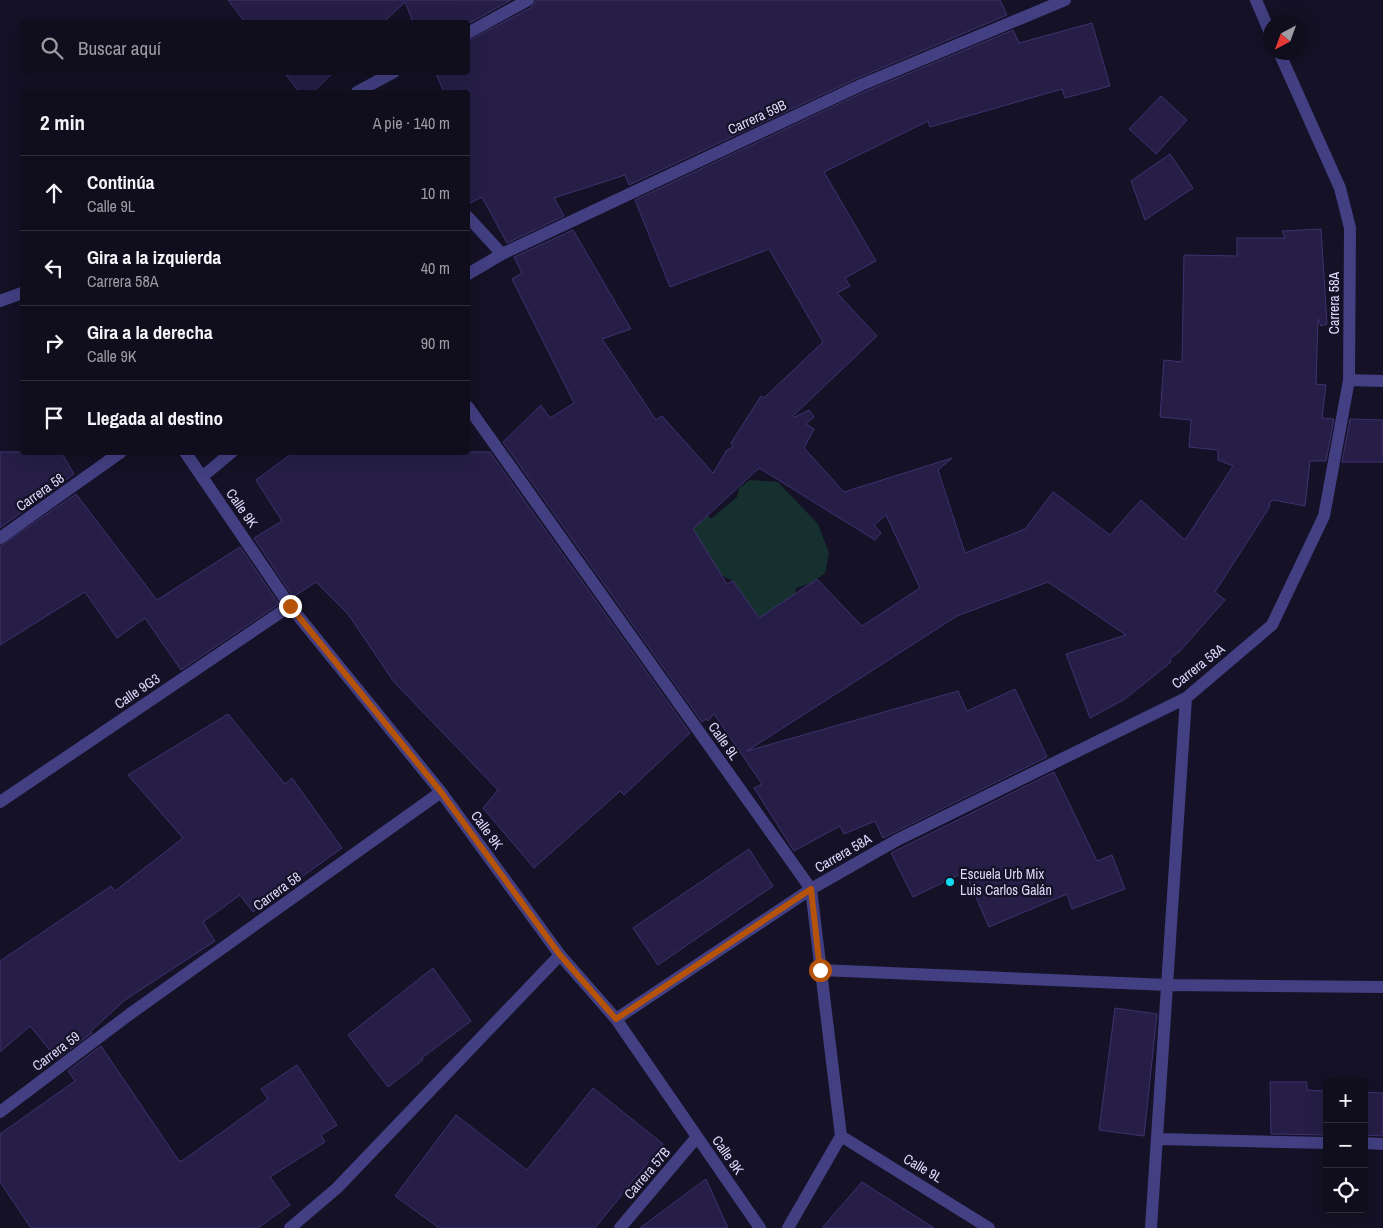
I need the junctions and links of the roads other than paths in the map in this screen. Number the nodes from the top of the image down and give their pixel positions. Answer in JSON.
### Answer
{"nodes":[{"id":1,"x":528,"y":0,"type":"edge"},
{"id":2,"x":1065,"y":0,"type":"edge"},
{"id":3,"x":1256,"y":0,"type":"edge"},
{"id":4,"x":1263,"y":16,"type":"edge"},
{"id":5,"x":470,"y":32,"type":"edge"},
{"id":6,"x":1283,"y":60,"type":"edge"},
{"id":7,"x":388,"y":75,"type":"edge"},
{"id":8,"x":361,"y":90,"type":"edge"},
{"id":9,"x":470,"y":219,"type":"edge"},
{"id":10,"x":502,"y":254,"type":"junction"},
{"id":11,"x":470,"y":273,"type":"edge"},
{"id":12,"x":20,"y":294,"type":"edge"},
{"id":13,"x":0,"y":300,"type":"edge"},
{"id":14,"x":1349,"y":380,"type":"junction"},
{"id":15,"x":1383,"y":381,"type":"edge"},
{"id":16,"x":470,"y":410,"type":"edge"},
{"id":17,"x":117,"y":455,"type":"edge"},
{"id":18,"x":187,"y":455,"type":"edge"},
{"id":19,"x":228,"y":455,"type":"edge"},
{"id":20,"x":202,"y":477,"type":"junction"},
{"id":21,"x":0,"y":538,"type":"edge"},
{"id":22,"x":290,"y":606,"type":"junction"},
{"id":23,"x":1186,"y":698,"type":"junction"},
{"id":24,"x":441,"y":792,"type":"junction"},
{"id":25,"x":0,"y":802,"type":"edge"},
{"id":26,"x":811,"y":889,"type":"junction"},
{"id":27,"x":560,"y":955,"type":"junction"},
{"id":28,"x":820,"y":970,"type":"junction"},
{"id":29,"x":1168,"y":985,"type":"junction"},
{"id":30,"x":1383,"y":987,"type":"edge"},
{"id":31,"x":130,"y":1014,"type":"joint"},
{"id":32,"x":616,"y":1019,"type":"junction"},
{"id":33,"x":0,"y":1112,"type":"edge"},
{"id":34,"x":841,"y":1136,"type":"junction"},
{"id":35,"x":697,"y":1137,"type":"junction"},
{"id":36,"x":1158,"y":1139,"type":"junction"},
{"id":37,"x":1323,"y":1142,"type":"edge"},
{"id":38,"x":1368,"y":1143,"type":"edge"},
{"id":39,"x":1383,"y":1144,"type":"edge"},
{"id":40,"x":290,"y":1228,"type":"edge"},
{"id":41,"x":620,"y":1228,"type":"edge"},
{"id":42,"x":760,"y":1228,"type":"edge"},
{"id":43,"x":788,"y":1228,"type":"edge"},
{"id":44,"x":989,"y":1228,"type":"edge"},
{"id":45,"x":1152,"y":1228,"type":"edge"}],
"edges":[{"from":1,"to":5,"type":"street"},
{"from":2,"to":10,"type":"street","name":"Carrera 59B"},
{"from":3,"to":4,"type":"street"},
{"from":6,"to":14,"type":"street","name":"Carrera 58A"},
{"from":7,"to":8,"type":"street"},
{"from":9,"to":10,"type":"street"},
{"from":10,"to":11,"type":"street","name":"Carrera 59B"},
{"from":12,"to":13,"type":"street"},
{"from":14,"to":15,"type":"street"},
{"from":14,"to":23,"type":"street","name":"Carrera 58A"},
{"from":16,"to":26,"type":"street","name":"Calle 9L"},
{"from":17,"to":21,"type":"street","name":"Carrera 58"},
{"from":18,"to":20,"type":"street","name":"Calle 9K"},
{"from":19,"to":20,"type":"street"},
{"from":20,"to":22,"type":"street","name":"Calle 9K"},
{"from":22,"to":24,"type":"street","name":"Calle 9K"},
{"from":22,"to":25,"type":"street","name":"Calle 9G3"},
{"from":23,"to":26,"type":"street","name":"Carrera 58A"},
{"from":23,"to":29,"type":"street"},
{"from":24,"to":27,"type":"street","name":"Calle 9K"},
{"from":24,"to":31,"type":"street","name":"Carrera 58"},
{"from":26,"to":28,"type":"street","name":"Calle 9L"},
{"from":26,"to":32,"type":"street","name":"Carrera 58A"},
{"from":27,"to":32,"type":"street","name":"Calle 9K"},
{"from":27,"to":40,"type":"street"},
{"from":28,"to":29,"type":"street"},
{"from":28,"to":34,"type":"street","name":"Calle 9L"},
{"from":29,"to":30,"type":"street"},
{"from":29,"to":36,"type":"street"},
{"from":31,"to":33,"type":"street","name":"Carrera 59"},
{"from":32,"to":35,"type":"street","name":"Calle 9K"},
{"from":34,"to":43,"type":"street"},
{"from":34,"to":44,"type":"street","name":"Calle 9L"},
{"from":35,"to":41,"type":"street","name":"Carrera 57B"},
{"from":35,"to":42,"type":"street","name":"Calle 9K"},
{"from":36,"to":37,"type":"street"},
{"from":36,"to":45,"type":"street"},
{"from":38,"to":39,"type":"street"}]}
